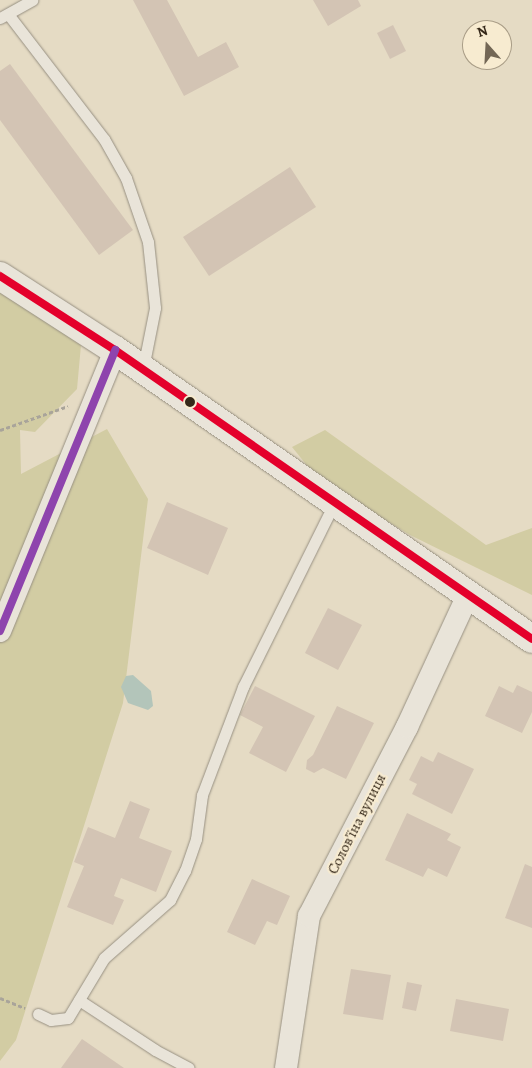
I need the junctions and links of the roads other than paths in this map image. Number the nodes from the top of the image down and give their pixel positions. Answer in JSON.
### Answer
{"nodes":[{"id":1,"x":32,"y":0,"type":"edge"},
{"id":2,"x":4,"y":16,"type":"edge"},
{"id":3,"x":0,"y":276,"type":"edge"},
{"id":4,"x":115,"y":350,"type":"junction"},
{"id":5,"x":143,"y":369,"type":"junction"},
{"id":6,"x":336,"y":501,"type":"junction"},
{"id":7,"x":469,"y":593,"type":"junction"},
{"id":8,"x":0,"y":631,"type":"edge"},
{"id":9,"x":532,"y":639,"type":"edge"},
{"id":10,"x":79,"y":1000,"type":"junction"},
{"id":11,"x":38,"y":1014,"type":"road end"},
{"id":12,"x":189,"y":1068,"type":"edge"},
{"id":13,"x":286,"y":1068,"type":"edge"}],
"edges":[{"from":1,"to":2,"type":"lane"},
{"from":2,"to":5,"type":"lane"},
{"from":3,"to":4,"type":"main road"},
{"from":4,"to":5,"type":"main road"},
{"from":4,"to":8,"type":"street"},
{"from":5,"to":6,"type":"main road"},
{"from":6,"to":7,"type":"main road"},
{"from":6,"to":10,"type":"lane"},
{"from":7,"to":9,"type":"main road"},
{"from":7,"to":13,"type":"street","name":"Соловʼїна вулиця"},
{"from":10,"to":11,"type":"lane"},
{"from":10,"to":12,"type":"lane"}]}
